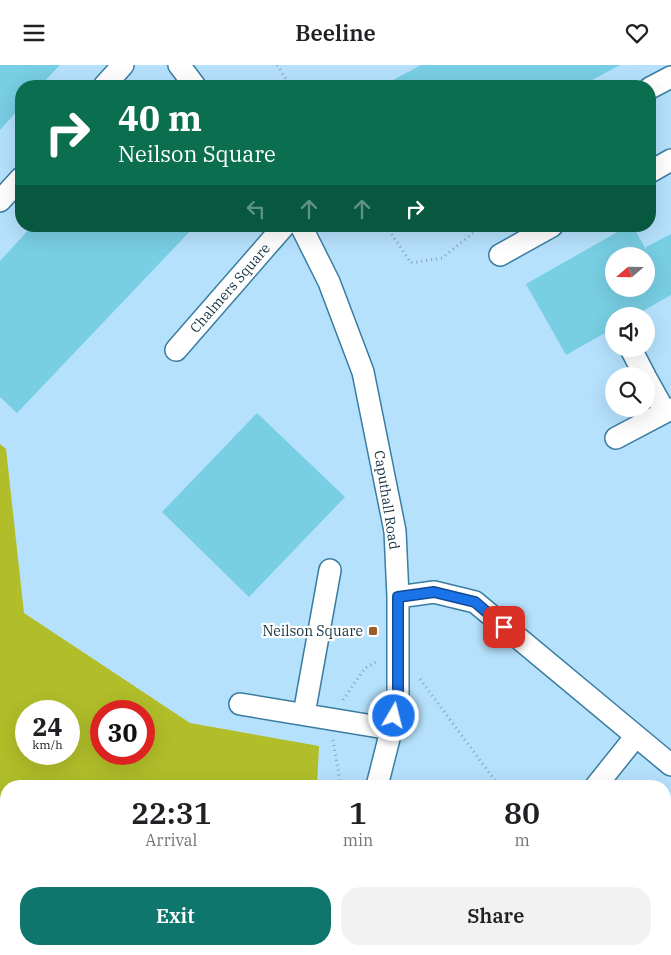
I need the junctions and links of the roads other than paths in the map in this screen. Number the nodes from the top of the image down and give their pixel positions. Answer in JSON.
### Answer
{"nodes":[{"id":1,"x":123,"y":65,"type":"edge"},
{"id":2,"x":180,"y":65,"type":"edge"},
{"id":3,"x":671,"y":77,"type":"edge"},
{"id":4,"x":109,"y":80,"type":"edge"},
{"id":5,"x":191,"y":80,"type":"edge"},
{"id":6,"x":656,"y":85,"type":"edge"},
{"id":7,"x":671,"y":160,"type":"edge"},
{"id":8,"x":656,"y":169,"type":"edge"},
{"id":9,"x":15,"y":185,"type":"edge"},
{"id":10,"x":0,"y":201,"type":"edge"},
{"id":11,"x":279,"y":232,"type":"edge"},
{"id":12,"x":304,"y":232,"type":"edge"},
{"id":13,"x":541,"y":232,"type":"edge"},
{"id":14,"x":500,"y":255,"type":"dead end"},
{"id":15,"x":176,"y":350,"type":"dead end"},
{"id":16,"x":655,"y":390,"type":"edge"},
{"id":17,"x":668,"y":410,"type":"edge"},
{"id":18,"x":616,"y":438,"type":"dead end"},
{"id":19,"x":330,"y":570,"type":"dead end"},
{"id":20,"x":398,"y":597,"type":"junction"},
{"id":21,"x":240,"y":704,"type":"dead end"},
{"id":22,"x":304,"y":714,"type":"junction"},
{"id":23,"x":391,"y":729,"type":"junction"},
{"id":24,"x":636,"y":736,"type":"junction"},
{"id":25,"x":671,"y":765,"type":"edge"},
{"id":26,"x":378,"y":780,"type":"edge"},
{"id":27,"x":601,"y":780,"type":"edge"}],
"edges":[{"from":1,"to":4,"type":"street"},
{"from":2,"to":5,"type":"street"},
{"from":3,"to":6,"type":"street"},
{"from":7,"to":8,"type":"street"},
{"from":9,"to":10,"type":"street"},
{"from":11,"to":15,"type":"street","name":"Chalmers Square"},
{"from":12,"to":20,"type":"street","name":"Caputhall Road"},
{"from":13,"to":14,"type":"street"},
{"from":16,"to":17,"type":"street"},
{"from":17,"to":18,"type":"street"},
{"from":19,"to":22,"type":"street"},
{"from":20,"to":23,"type":"street","name":"Caputhall Road"},
{"from":20,"to":24,"type":"street"},
{"from":21,"to":22,"type":"street"},
{"from":22,"to":23,"type":"street"},
{"from":23,"to":26,"type":"street","name":"Caputhall Road"},
{"from":24,"to":25,"type":"street"},
{"from":24,"to":27,"type":"street"}]}
